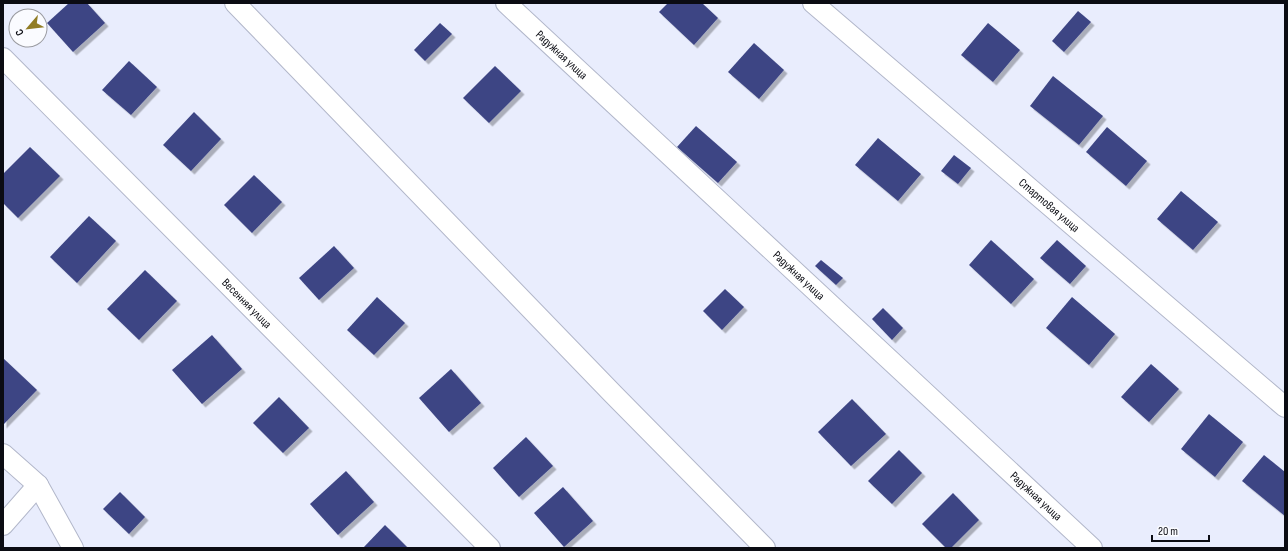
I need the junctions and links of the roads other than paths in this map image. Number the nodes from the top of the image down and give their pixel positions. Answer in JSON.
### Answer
{"nodes":[{"id":1,"x":235,"y":3,"type":"edge"},
{"id":2,"x":506,"y":3,"type":"edge"},
{"id":3,"x":813,"y":3,"type":"edge"},
{"id":4,"x":3,"y":58,"type":"edge"},
{"id":5,"x":1285,"y":407,"type":"edge"},
{"id":6,"x":3,"y":454,"type":"edge"},
{"id":7,"x":38,"y":485,"type":"junction"},
{"id":8,"x":3,"y":525,"type":"edge"},
{"id":9,"x":73,"y":548,"type":"edge"},
{"id":10,"x":490,"y":548,"type":"edge"},
{"id":11,"x":765,"y":548,"type":"edge"},
{"id":12,"x":1092,"y":548,"type":"edge"}],
"edges":[{"from":1,"to":11,"type":"street"},
{"from":2,"to":12,"type":"street","name":"Радужная улица"},
{"from":3,"to":5,"type":"street","name":"Стартовая улица"},
{"from":4,"to":10,"type":"street","name":"Весенняя улица"},
{"from":6,"to":7,"type":"street"},
{"from":7,"to":8,"type":"street"},
{"from":7,"to":9,"type":"street"}]}
